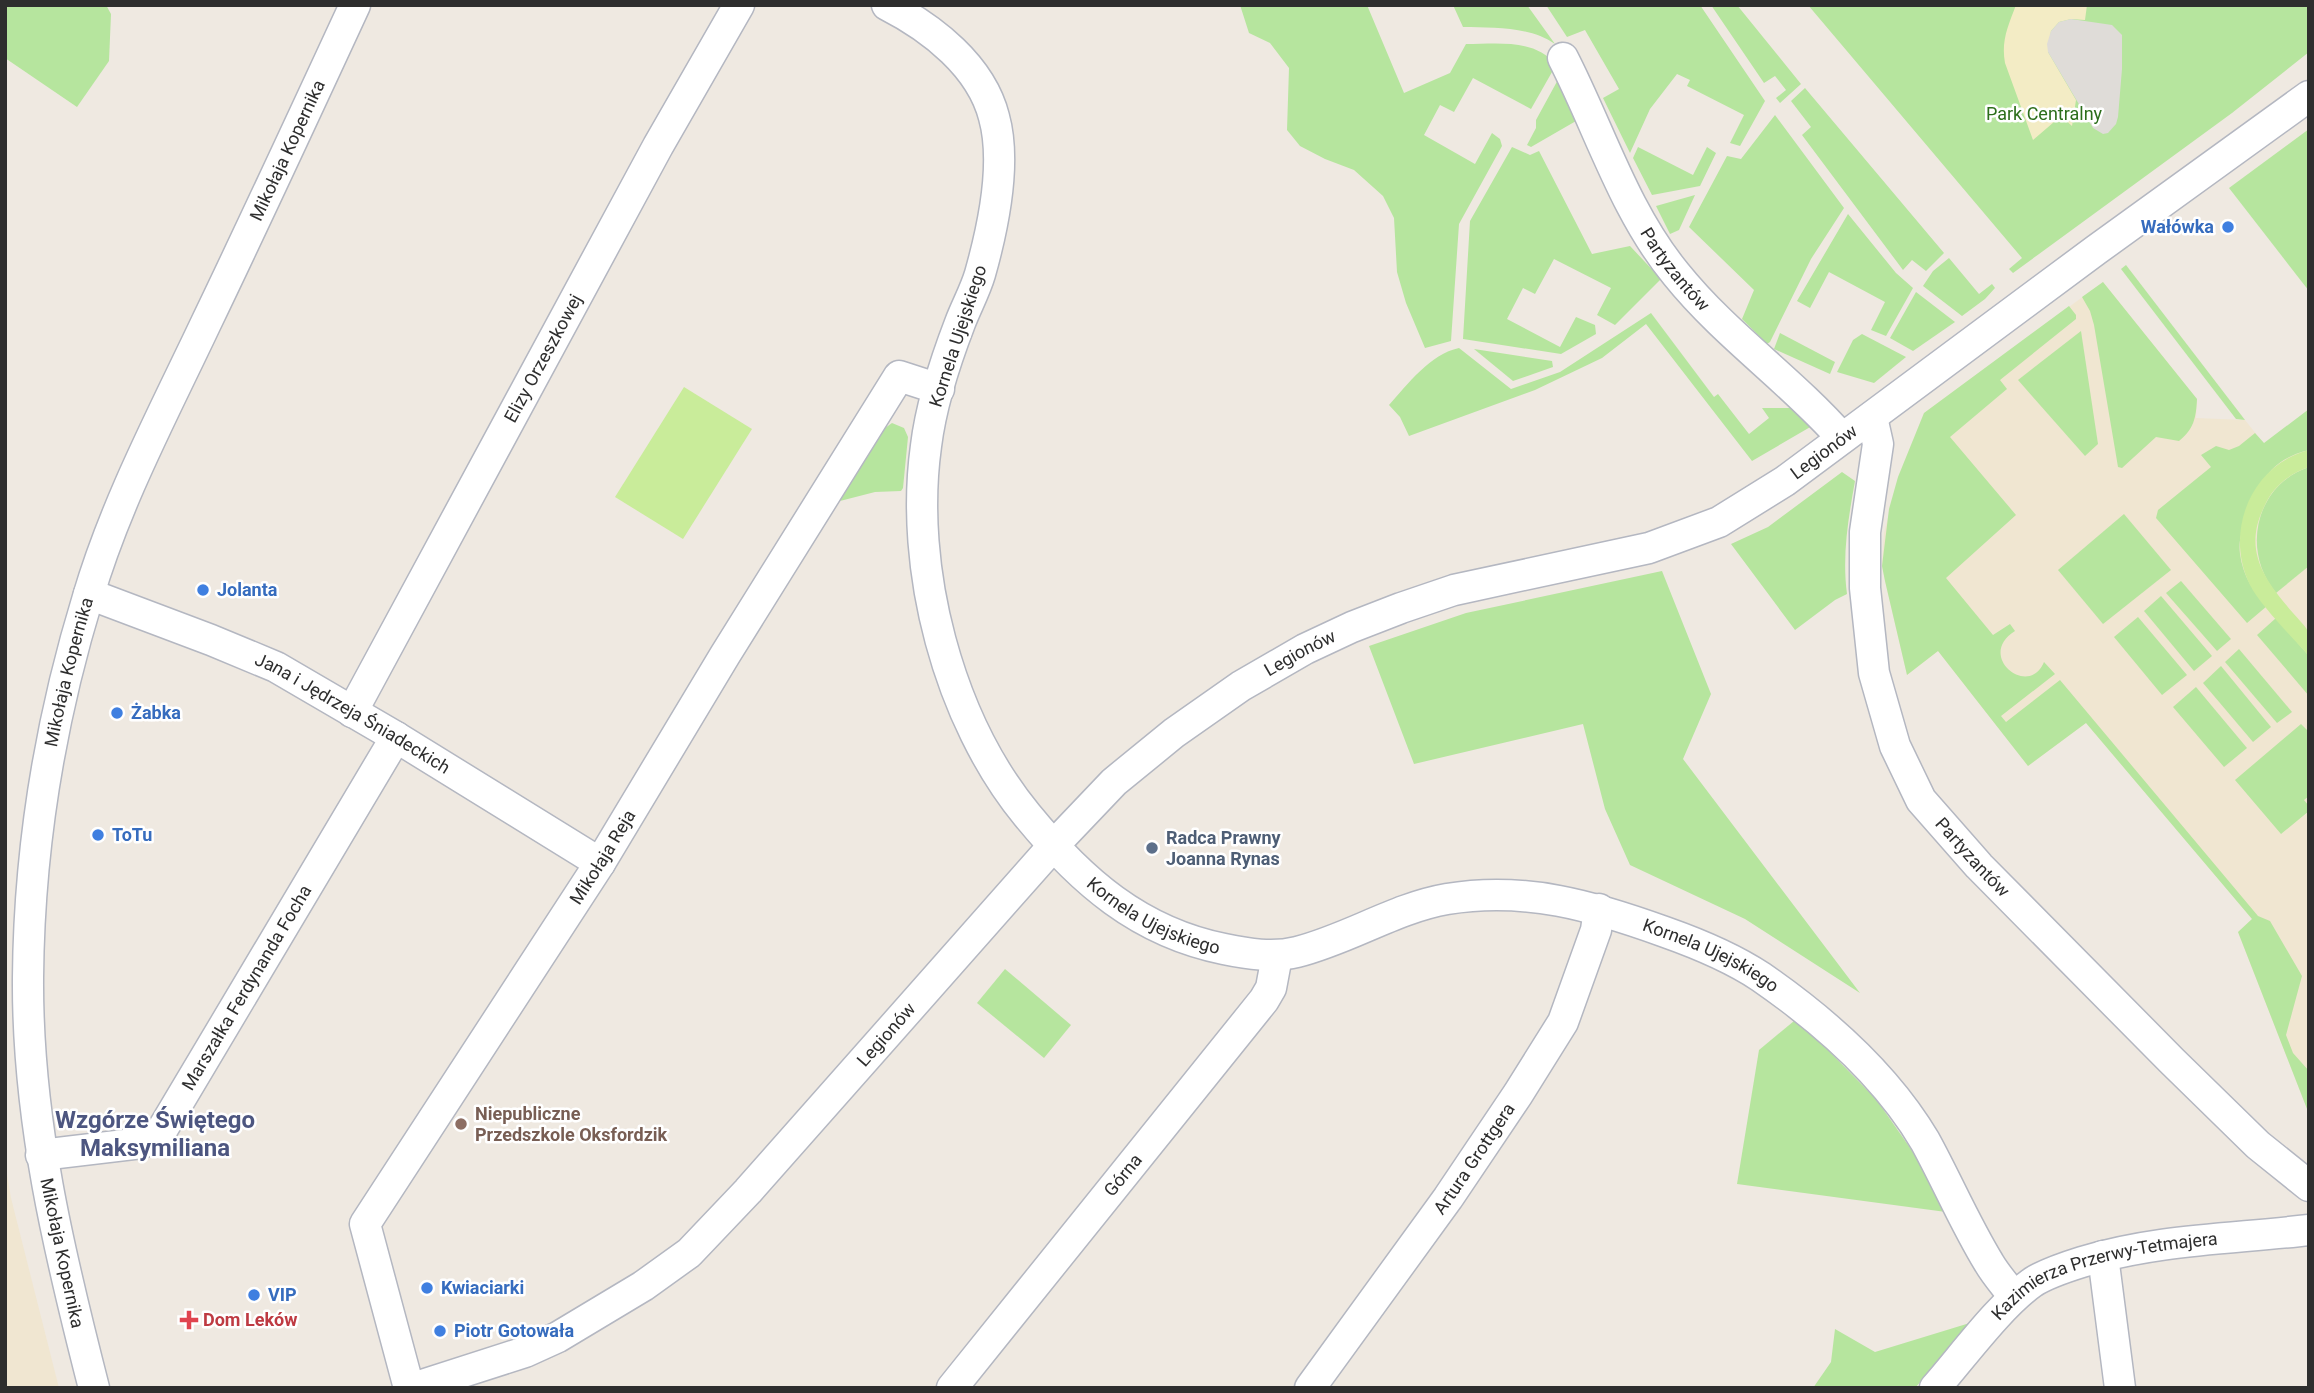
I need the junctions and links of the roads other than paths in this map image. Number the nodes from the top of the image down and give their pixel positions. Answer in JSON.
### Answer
{"nodes":[{"id":1,"x":355,"y":5,"type":"edge"},
{"id":2,"x":739,"y":5,"type":"edge"},
{"id":3,"x":887,"y":5,"type":"edge"},
{"id":4,"x":1563,"y":58,"type":"dead end"},
{"id":5,"x":2309,"y":96,"type":"edge"},
{"id":6,"x":939,"y":389,"type":"junction"},
{"id":7,"x":1872,"y":417,"type":"junction"},
{"id":8,"x":1842,"y":438,"type":"junction"},
{"id":9,"x":89,"y":594,"type":"junction"},
{"id":10,"x":352,"y":712,"type":"junction"},
{"id":11,"x":396,"y":737,"type":"junction"},
{"id":12,"x":1054,"y":845,"type":"junction"},
{"id":13,"x":600,"y":863,"type":"junction"},
{"id":14,"x":1599,"y":909,"type":"junction"},
{"id":15,"x":1277,"y":956,"type":"junction"},
{"id":16,"x":41,"y":1155,"type":"junction"},
{"id":17,"x":2309,"y":1186,"type":"edge"},
{"id":18,"x":2309,"y":1230,"type":"edge"},
{"id":19,"x":2103,"y":1256,"type":"junction"},
{"id":20,"x":2014,"y":1297,"type":"junction"},
{"id":21,"x":94,"y":1388,"type":"edge"},
{"id":22,"x":411,"y":1388,"type":"edge"},
{"id":23,"x":952,"y":1388,"type":"edge"},
{"id":24,"x":1310,"y":1388,"type":"edge"},
{"id":25,"x":1936,"y":1388,"type":"edge"},
{"id":26,"x":2120,"y":1388,"type":"edge"}],
"edges":[{"from":1,"to":9,"type":"street","name":"Mikołaja Kopernika"},
{"from":2,"to":10,"type":"street","name":"Elizy Orzeszkowej"},
{"from":3,"to":6,"type":"street","name":"Kornela Ujejskiego"},
{"from":4,"to":8,"type":"street","name":"Partyzantów"},
{"from":5,"to":7,"type":"street","name":"Legionów"},
{"from":6,"to":12,"type":"street","name":"Kornela Ujejskiego"},
{"from":6,"to":13,"type":"street","name":"Mikołaja Reja"},
{"from":7,"to":8,"type":"street","name":"Legionów"},
{"from":7,"to":17,"type":"street","name":"Partyzantów"},
{"from":8,"to":12,"type":"street","name":"Legionów"},
{"from":9,"to":10,"type":"street","name":"Jana i Jędrzeja Śniadeckich"},
{"from":9,"to":16,"type":"street","name":"Mikołaja Kopernika"},
{"from":10,"to":11,"type":"street","name":"Jana i Jędrzeja Śniadeckich"},
{"from":11,"to":13,"type":"street","name":"Jana i Jędrzeja Śniadeckich"},
{"from":11,"to":16,"type":"street","name":"Marszałka Ferdynanda Focha"},
{"from":12,"to":15,"type":"street","name":"Kornela Ujejskiego"},
{"from":12,"to":22,"type":"street","name":"Legionów"},
{"from":13,"to":22,"type":"street","name":"Mikołaja Reja"},
{"from":14,"to":15,"type":"street","name":"Kornela Ujejskiego"},
{"from":14,"to":20,"type":"street","name":"Kornela Ujejskiego"},
{"from":14,"to":24,"type":"street","name":"Artura Grottgera"},
{"from":15,"to":23,"type":"street","name":"Górna"},
{"from":16,"to":21,"type":"street","name":"Mikołaja Kopernika"},
{"from":18,"to":19,"type":"street","name":"Kazimierza Przerwy-Tetmajera"},
{"from":19,"to":20,"type":"street","name":"Kazimierza Przerwy-Tetmajera"},
{"from":19,"to":26,"type":"street"},
{"from":20,"to":25,"type":"street","name":"Kazimierza Przerwy-Tetmajera"}]}
